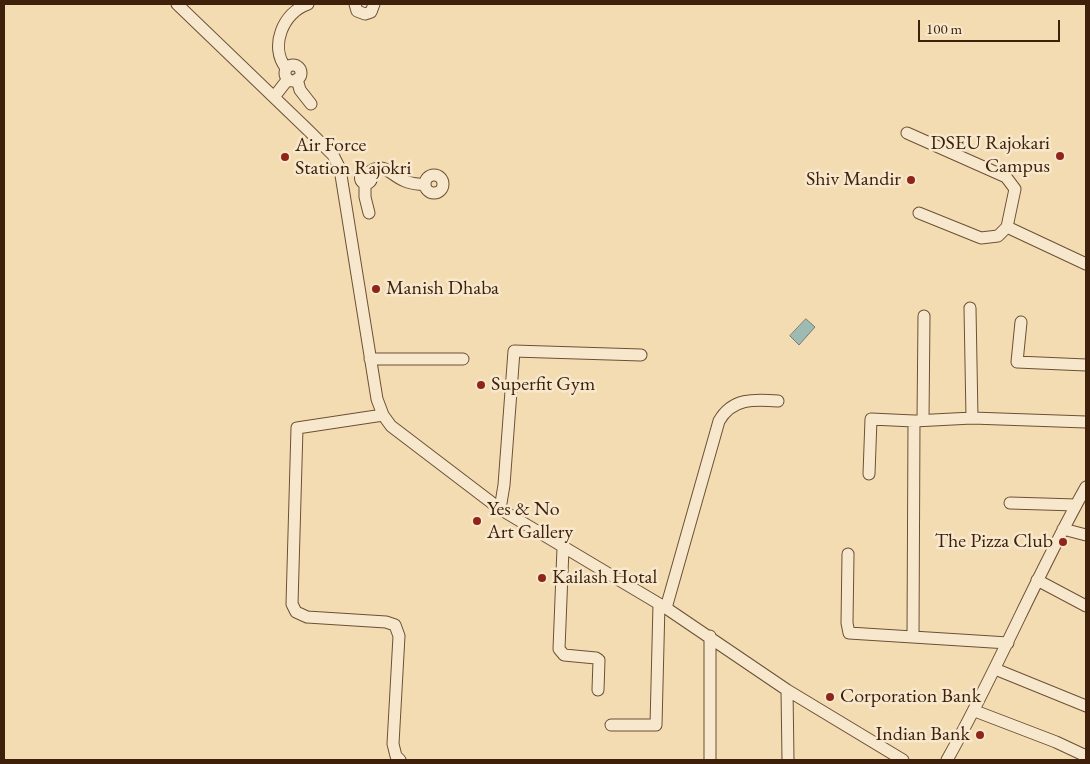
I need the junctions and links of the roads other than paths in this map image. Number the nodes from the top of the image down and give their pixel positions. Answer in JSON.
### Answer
{"nodes":[{"id":1,"x":177,"y":4,"type":"edge"},
{"id":2,"x":308,"y":4,"type":"edge"},
{"id":3,"x":355,"y":4,"type":"edge"},
{"id":4,"x":374,"y":4,"type":"edge"},
{"id":5,"x":290,"y":75,"type":"junction"},
{"id":6,"x":274,"y":97,"type":"junction"},
{"id":7,"x":310,"y":104,"type":"dead end"},
{"id":8,"x":907,"y":133,"type":"dead end"},
{"id":9,"x":340,"y":169,"type":"junction"},
{"id":10,"x":365,"y":178,"type":"junction"},
{"id":11,"x":425,"y":185,"type":"dead end"},
{"id":12,"x":369,"y":213,"type":"dead end"},
{"id":13,"x":919,"y":213,"type":"dead end"},
{"id":14,"x":1007,"y":227,"type":"junction"},
{"id":15,"x":1086,"y":264,"type":"edge"},
{"id":16,"x":970,"y":308,"type":"dead end"},
{"id":17,"x":924,"y":316,"type":"dead end"},
{"id":18,"x":1021,"y":322,"type":"dead end"},
{"id":19,"x":641,"y":355,"type":"dead end"},
{"id":20,"x":463,"y":359,"type":"dead end"},
{"id":21,"x":370,"y":360,"type":"junction"},
{"id":22,"x":1086,"y":365,"type":"edge"},
{"id":23,"x":778,"y":401,"type":"dead end"},
{"id":24,"x":383,"y":415,"type":"junction"},
{"id":25,"x":972,"y":418,"type":"junction"},
{"id":26,"x":918,"y":420,"type":"junction"},
{"id":27,"x":1086,"y":422,"type":"edge"},
{"id":28,"x":868,"y":474,"type":"dead end"},
{"id":29,"x":1086,"y":487,"type":"edge"},
{"id":30,"x":1010,"y":503,"type":"dead end"},
{"id":31,"x":1076,"y":505,"type":"junction"},
{"id":32,"x":500,"y":509,"type":"junction"},
{"id":33,"x":1063,"y":529,"type":"junction"},
{"id":34,"x":1086,"y":535,"type":"edge"},
{"id":35,"x":563,"y":548,"type":"junction"},
{"id":36,"x":848,"y":554,"type":"dead end"},
{"id":37,"x":1037,"y":580,"type":"junction"},
{"id":38,"x":663,"y":606,"type":"junction"},
{"id":39,"x":1086,"y":606,"type":"edge"},
{"id":40,"x":710,"y":636,"type":"junction"},
{"id":41,"x":913,"y":637,"type":"junction"},
{"id":42,"x":1008,"y":644,"type":"junction"},
{"id":43,"x":995,"y":669,"type":"junction"},
{"id":44,"x":598,"y":690,"type":"dead end"},
{"id":45,"x":788,"y":690,"type":"junction"},
{"id":46,"x":1086,"y":706,"type":"edge"},
{"id":47,"x":975,"y":711,"type":"junction"},
{"id":48,"x":611,"y":725,"type":"dead end"},
{"id":49,"x":1086,"y":756,"type":"edge"},
{"id":50,"x":400,"y":760,"type":"edge"},
{"id":51,"x":710,"y":760,"type":"edge"},
{"id":52,"x":788,"y":760,"type":"edge"},
{"id":53,"x":903,"y":760,"type":"edge"},
{"id":54,"x":947,"y":760,"type":"edge"}],
"edges":[{"from":1,"to":6,"type":"street"},
{"from":2,"to":5,"type":"street"},
{"from":3,"to":4,"type":"street"},
{"from":5,"to":6,"type":"street"},
{"from":5,"to":7,"type":"street"},
{"from":6,"to":9,"type":"street"},
{"from":8,"to":14,"type":"street"},
{"from":9,"to":10,"type":"street"},
{"from":9,"to":21,"type":"street"},
{"from":10,"to":11,"type":"street"},
{"from":10,"to":12,"type":"street"},
{"from":13,"to":14,"type":"street"},
{"from":14,"to":15,"type":"street"},
{"from":16,"to":25,"type":"street"},
{"from":17,"to":26,"type":"street"},
{"from":18,"to":22,"type":"street"},
{"from":19,"to":32,"type":"street"},
{"from":20,"to":21,"type":"street"},
{"from":21,"to":24,"type":"street"},
{"from":23,"to":38,"type":"street"},
{"from":24,"to":32,"type":"street"},
{"from":24,"to":50,"type":"street"},
{"from":25,"to":26,"type":"street"},
{"from":25,"to":27,"type":"street"},
{"from":26,"to":28,"type":"street"},
{"from":26,"to":41,"type":"street"},
{"from":29,"to":31,"type":"street"},
{"from":30,"to":31,"type":"street"},
{"from":31,"to":33,"type":"street"},
{"from":32,"to":35,"type":"street"},
{"from":33,"to":34,"type":"street"},
{"from":33,"to":37,"type":"street"},
{"from":35,"to":38,"type":"street"},
{"from":35,"to":44,"type":"street"},
{"from":36,"to":41,"type":"street"},
{"from":37,"to":39,"type":"street"},
{"from":37,"to":42,"type":"street"},
{"from":38,"to":40,"type":"street"},
{"from":38,"to":48,"type":"street"},
{"from":40,"to":45,"type":"street"},
{"from":40,"to":51,"type":"street"},
{"from":41,"to":42,"type":"street"},
{"from":42,"to":43,"type":"street"},
{"from":43,"to":46,"type":"street"},
{"from":43,"to":47,"type":"street"},
{"from":45,"to":52,"type":"street"},
{"from":45,"to":53,"type":"street"},
{"from":47,"to":49,"type":"street"},
{"from":47,"to":54,"type":"street"}]}
